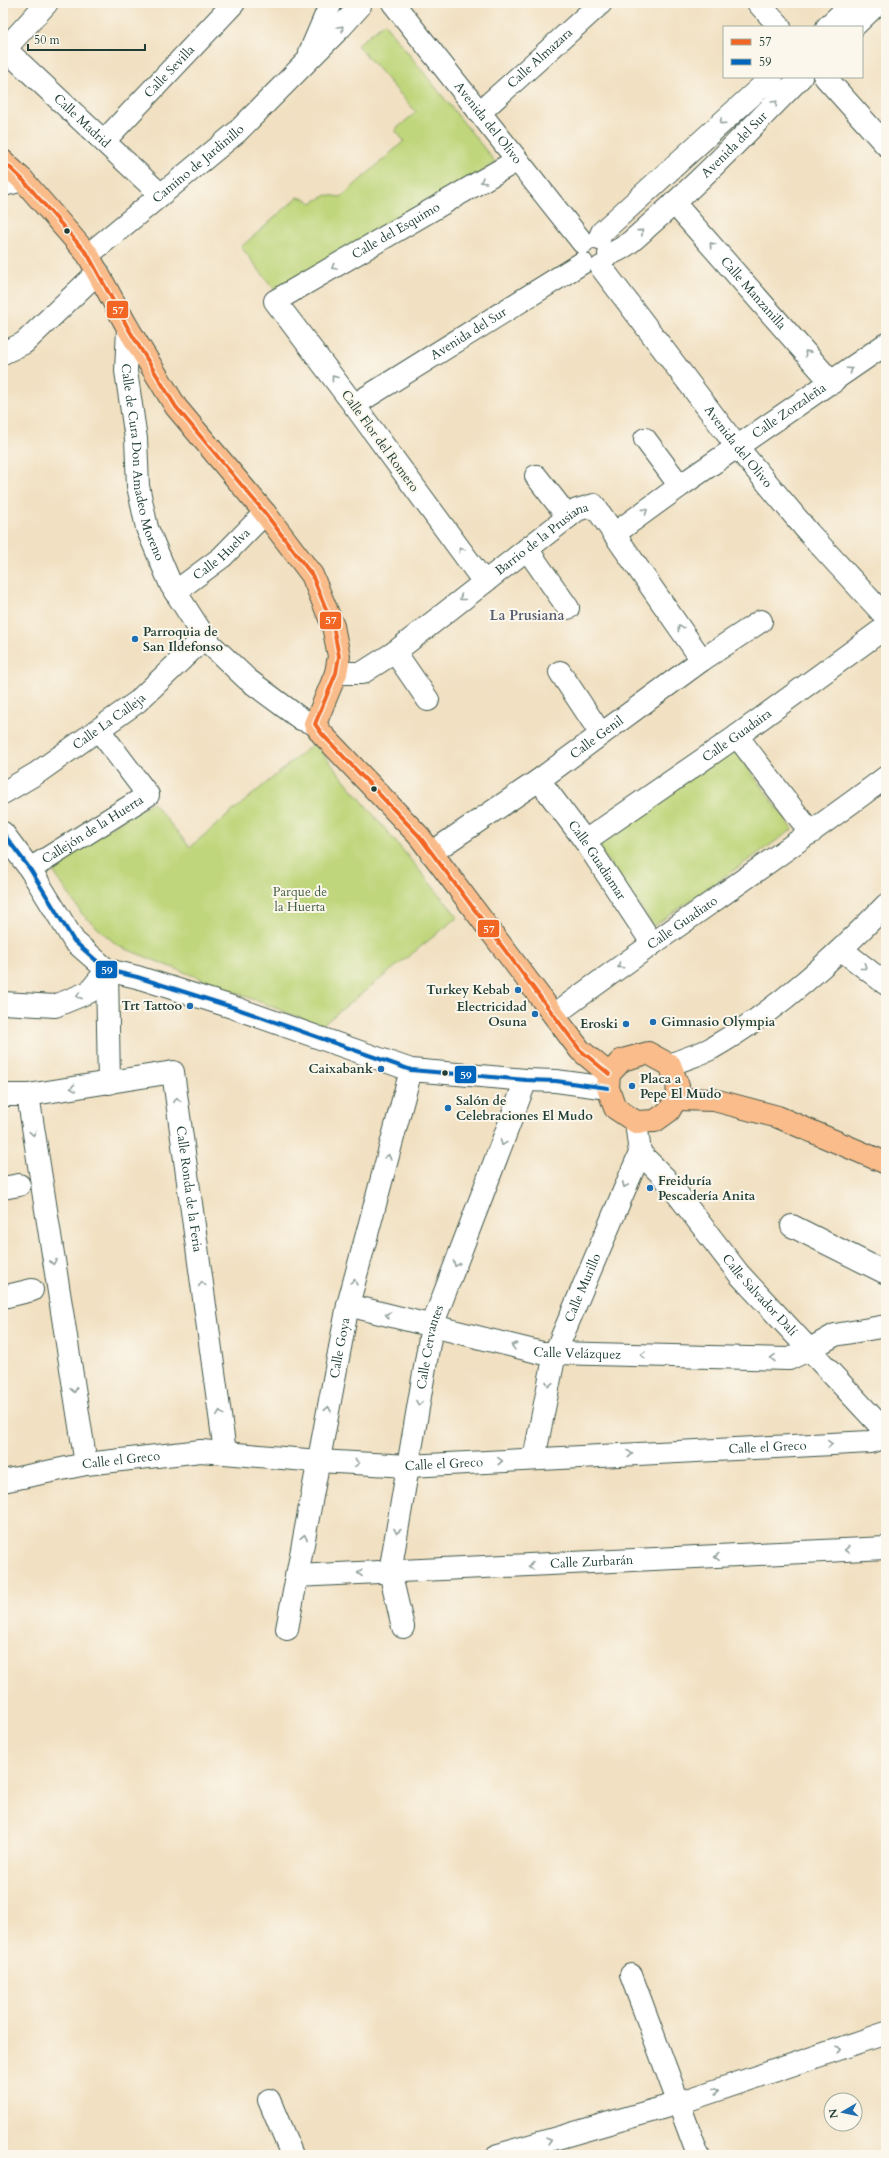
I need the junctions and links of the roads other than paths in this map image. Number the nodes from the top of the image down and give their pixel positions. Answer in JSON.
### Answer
{"nodes":[{"id":1,"x":47,"y":3,"type":"edge"},
{"id":2,"x":234,"y":3,"type":"edge"},
{"id":3,"x":331,"y":3,"type":"edge"},
{"id":4,"x":393,"y":3,"type":"edge"},
{"id":5,"x":601,"y":3,"type":"edge"},
{"id":6,"x":758,"y":3,"type":"edge"},
{"id":7,"x":853,"y":3,"type":"edge"},
{"id":8,"x":878,"y":3,"type":"edge"},
{"id":9,"x":361,"y":4,"type":"edge"},
{"id":10,"x":779,"y":26,"type":"edge"},
{"id":11,"x":828,"y":26,"type":"edge"},
{"id":12,"x":854,"y":26,"type":"edge"},
{"id":13,"x":4,"y":48,"type":"edge"},
{"id":14,"x":303,"y":66,"type":"junction"},
{"id":15,"x":771,"y":78,"type":"edge"},
{"id":16,"x":800,"y":78,"type":"edge"},
{"id":17,"x":826,"y":78,"type":"edge"},
{"id":18,"x":479,"y":113,"type":"junction"},
{"id":19,"x":105,"y":140,"type":"junction"},
{"id":20,"x":886,"y":145,"type":"edge"},
{"id":21,"x":516,"y":160,"type":"junction"},
{"id":22,"x":3,"y":161,"type":"edge"},
{"id":23,"x":13,"y":183,"type":"edge"},
{"id":24,"x":160,"y":194,"type":"junction"},
{"id":25,"x":674,"y":204,"type":"junction"},
{"id":26,"x":595,"y":253,"type":"junction"},
{"id":27,"x":93,"y":263,"type":"junction"},
{"id":28,"x":275,"y":301,"type":"joint"},
{"id":29,"x":128,"y":328,"type":"junction"},
{"id":30,"x":886,"y":344,"type":"edge"},
{"id":31,"x":3,"y":353,"type":"edge"},
{"id":32,"x":832,"y":383,"type":"junction"},
{"id":33,"x":354,"y":404,"type":"junction"},
{"id":34,"x":645,"y":439,"type":"dead end"},
{"id":35,"x":738,"y":448,"type":"junction"},
{"id":36,"x":536,"y":476,"type":"dead end"},
{"id":37,"x":680,"y":486,"type":"junction"},
{"id":38,"x":265,"y":513,"type":"junction"},
{"id":39,"x":568,"y":517,"type":"junction"},
{"id":40,"x":614,"y":534,"type":"junction"},
{"id":41,"x":527,"y":549,"type":"junction"},
{"id":42,"x":484,"y":582,"type":"junction"},
{"id":43,"x":175,"y":592,"type":"junction"},
{"id":44,"x":568,"y":608,"type":"dead end"},
{"id":45,"x":886,"y":617,"type":"edge"},
{"id":46,"x":761,"y":621,"type":"dead end"},
{"id":47,"x":886,"y":627,"type":"edge"},
{"id":48,"x":204,"y":638,"type":"junction"},
{"id":49,"x":395,"y":652,"type":"junction"},
{"id":50,"x":702,"y":660,"type":"junction"},
{"id":51,"x":336,"y":672,"type":"junction"},
{"id":52,"x":560,"y":672,"type":"dead end"},
{"id":53,"x":428,"y":700,"type":"dead end"},
{"id":54,"x":314,"y":724,"type":"junction"},
{"id":55,"x":99,"y":730,"type":"junction"},
{"id":56,"x":601,"y":734,"type":"junction"},
{"id":57,"x":737,"y":736,"type":"junction"},
{"id":58,"x":886,"y":777,"type":"edge"},
{"id":59,"x":539,"y":780,"type":"junction"},
{"id":60,"x":3,"y":792,"type":"edge"},
{"id":61,"x":3,"y":833,"type":"edge"},
{"id":62,"x":812,"y":833,"type":"junction"},
{"id":63,"x":585,"y":841,"type":"junction"},
{"id":64,"x":431,"y":853,"type":"junction"},
{"id":65,"x":30,"y":869,"type":"junction"},
{"id":66,"x":886,"y":905,"type":"edge"},
{"id":67,"x":652,"y":943,"type":"junction"},
{"id":68,"x":842,"y":950,"type":"junction"},
{"id":69,"x":107,"y":970,"type":"junction"},
{"id":70,"x":886,"y":984,"type":"edge"},
{"id":71,"x":3,"y":1003,"type":"edge"},
{"id":72,"x":554,"y":1015,"type":"junction"},
{"id":73,"x":711,"y":1048,"type":"junction"},
{"id":74,"x":670,"y":1065,"type":"junction"},
{"id":75,"x":412,"y":1070,"type":"junction"},
{"id":76,"x":526,"y":1080,"type":"junction"},
{"id":77,"x":608,"y":1081,"type":"junction"},
{"id":78,"x":109,"y":1083,"type":"junction"},
{"id":79,"x":677,"y":1092,"type":"junction"},
{"id":80,"x":3,"y":1095,"type":"edge"},
{"id":81,"x":28,"y":1095,"type":"junction"},
{"id":82,"x":636,"y":1122,"type":"junction"},
{"id":83,"x":640,"y":1153,"type":"junction"},
{"id":84,"x":886,"y":1163,"type":"edge"},
{"id":85,"x":792,"y":1226,"type":"dead end"},
{"id":86,"x":886,"y":1273,"type":"edge"},
{"id":87,"x":32,"y":1290,"type":"dead end"},
{"id":88,"x":3,"y":1297,"type":"edge"},
{"id":89,"x":348,"y":1305,"type":"junction"},
{"id":90,"x":432,"y":1326,"type":"junction"},
{"id":91,"x":886,"y":1326,"type":"edge"},
{"id":92,"x":810,"y":1350,"type":"junction"},
{"id":93,"x":555,"y":1353,"type":"junction"},
{"id":94,"x":886,"y":1432,"type":"edge"},
{"id":95,"x":886,"y":1437,"type":"edge"},
{"id":96,"x":225,"y":1452,"type":"junction"},
{"id":97,"x":534,"y":1459,"type":"junction"},
{"id":98,"x":318,"y":1461,"type":"junction"},
{"id":99,"x":86,"y":1464,"type":"junction"},
{"id":100,"x":409,"y":1466,"type":"junction"},
{"id":101,"x":3,"y":1481,"type":"edge"},
{"id":102,"x":886,"y":1548,"type":"edge"},
{"id":103,"x":390,"y":1572,"type":"junction"},
{"id":104,"x":296,"y":1576,"type":"junction"},
{"id":105,"x":403,"y":1626,"type":"dead end"},
{"id":106,"x":287,"y":1629,"type":"dead end"},
{"id":107,"x":631,"y":1975,"type":"dead end"},
{"id":108,"x":886,"y":2032,"type":"edge"},
{"id":109,"x":269,"y":2100,"type":"dead end"},
{"id":110,"x":679,"y":2103,"type":"junction"},
{"id":111,"x":292,"y":2155,"type":"edge"},
{"id":112,"x":498,"y":2155,"type":"edge"},
{"id":113,"x":698,"y":2155,"type":"edge"}],
"edges":[{"from":1,"to":13,"type":"street"},
{"from":2,"to":19,"type":"street","name":"Calle Sevilla"},
{"from":3,"to":14,"type":"street"},
{"from":4,"to":18,"type":"street","name":"Avenida del Olivo"},
{"from":5,"to":18,"type":"street","name":"Calle Almazara"},
{"from":6,"to":10,"type":"street"},
{"from":7,"to":11,"type":"street"},
{"from":8,"to":12,"type":"street"},
{"from":14,"to":9,"type":"street","name":"Camino de Jardinillo","one_way":true},
{"from":13,"to":19,"type":"street","name":"Calle Madrid"},
{"from":14,"to":24,"type":"street","name":"Camino de Jardinillo"},
{"from":15,"to":26,"type":"street","name":"Avenida del Sur","one_way":true},
{"from":25,"to":16,"type":"street","name":"Avenida del Sur","one_way":true},
{"from":17,"to":20,"type":"street"},
{"from":18,"to":21,"type":"street","name":"Avenida del Olivo"},
{"from":19,"to":24,"type":"street","name":"Calle Madrid"},
{"from":21,"to":26,"type":"street","name":"Avenida del Olivo"},
{"from":21,"to":28,"type":"street","name":"Calle del Esquimo","one_way":true},
{"from":22,"to":23,"type":"main road"},
{"from":23,"to":27,"type":"main road"},
{"from":24,"to":27,"type":"street","name":"Camino de Jardinillo"},
{"from":26,"to":25,"type":"street","name":"Avenida del Sur","one_way":true},
{"from":32,"to":25,"type":"street","name":"Calle Manzanilla","one_way":true},
{"from":26,"to":33,"type":"street","name":"Avenida del Sur"},
{"from":26,"to":35,"type":"street","name":"Avenida del Olivo"},
{"from":27,"to":29,"type":"main road"},
{"from":27,"to":31,"type":"street","name":"Camino de Jardinillo"},
{"from":33,"to":28,"type":"street","name":"Calle Flor del Romero","one_way":true},
{"from":29,"to":38,"type":"main road"},
{"from":29,"to":43,"type":"street","name":"Calle de Cura Don Amadeo Moreno"},
{"from":32,"to":30,"type":"street","name":"Calle Zorzaleña","one_way":true},
{"from":32,"to":35,"type":"street","name":"Calle Zorzaleña"},
{"from":42,"to":33,"type":"street","name":"Calle Flor del Romero","one_way":true},
{"from":34,"to":37,"type":"street"},
{"from":35,"to":37,"type":"street","name":"Calle Zorzaleña"},
{"from":35,"to":45,"type":"street","name":"Avenida del Olivo"},
{"from":36,"to":39,"type":"street"},
{"from":40,"to":37,"type":"street","name":"Calle Zorzaleña","one_way":true},
{"from":38,"to":43,"type":"street","name":"Calle Huelva"},
{"from":38,"to":51,"type":"main road"},
{"from":39,"to":40,"type":"street","name":"Barrio de la Prusiana"},
{"from":39,"to":41,"type":"street","name":"Barrio de la Prusiana"},
{"from":50,"to":40,"type":"street","name":"Barrio de la Prusiana","one_way":true},
{"from":41,"to":42,"type":"street","name":"Barrio de la Prusiana"},
{"from":41,"to":44,"type":"street"},
{"from":42,"to":49,"type":"street","name":"Barrio de la Prusiana","one_way":true},
{"from":43,"to":48,"type":"street","name":"Calle de Cura Don Amadeo Moreno"},
{"from":46,"to":50,"type":"street","name":"Calle Genil"},
{"from":47,"to":57,"type":"street","name":"Calle Guadaira"},
{"from":48,"to":54,"type":"street","name":"Calle de Cura Don Amadeo Moreno"},
{"from":48,"to":55,"type":"street","name":"Calle La Calleja"},
{"from":49,"to":51,"type":"street","name":"Barrio de la Prusiana"},
{"from":49,"to":53,"type":"street"},
{"from":50,"to":56,"type":"street","name":"Calle Genil"},
{"from":51,"to":54,"type":"main road"},
{"from":52,"to":56,"type":"street"},
{"from":54,"to":64,"type":"main road"},
{"from":55,"to":60,"type":"street","name":"Calle La Calleja"},
{"from":55,"to":65,"type":"street","name":"Callejón de la Huerta"},
{"from":56,"to":59,"type":"street","name":"Calle Genil"},
{"from":57,"to":62,"type":"street"},
{"from":57,"to":63,"type":"street","name":"Calle Guadaira"},
{"from":58,"to":62,"type":"street","name":"Calle Guadiato"},
{"from":59,"to":63,"type":"street","name":"Calle Guadiamar"},
{"from":59,"to":64,"type":"street","name":"Calle Genil"},
{"from":61,"to":65,"type":"street"},
{"from":62,"to":67,"type":"street","name":"Calle Guadiato"},
{"from":63,"to":67,"type":"street","name":"Calle Guadiamar"},
{"from":64,"to":72,"type":"main road"},
{"from":65,"to":69,"type":"street"},
{"from":66,"to":68,"type":"street"},
{"from":67,"to":72,"type":"street","name":"Calle Guadiato","one_way":true},
{"from":68,"to":70,"type":"street","one_way":true},
{"from":68,"to":73,"type":"street"},
{"from":69,"to":71,"type":"street","one_way":true},
{"from":69,"to":75,"type":"street"},
{"from":69,"to":78,"type":"street"},
{"from":72,"to":77,"type":"main road"},
{"from":73,"to":74,"type":"street"},
{"from":73,"to":79,"type":"street"},
{"from":74,"to":77,"type":"main road"},
{"from":74,"to":79,"type":"main road"},
{"from":75,"to":76,"type":"street"},
{"from":89,"to":75,"type":"street","name":"Calle Goya","one_way":true},
{"from":76,"to":77,"type":"street"},
{"from":76,"to":90,"type":"street","name":"Calle Cervantes","one_way":true},
{"from":77,"to":82,"type":"main road"},
{"from":78,"to":81,"type":"street","name":"Calle Ronda de la Feria","one_way":true},
{"from":96,"to":78,"type":"street","name":"Calle Ronda de la Feria","one_way":true},
{"from":79,"to":82,"type":"main road"},
{"from":79,"to":84,"type":"main road"},
{"from":80,"to":81,"type":"street","name":"Calle Ronda de la Feria"},
{"from":81,"to":99,"type":"street","one_way":true},
{"from":82,"to":83,"type":"street"},
{"from":83,"to":92,"type":"street","name":"Calle Salvador Dalí"},
{"from":83,"to":93,"type":"street","name":"Calle Murillo","one_way":true},
{"from":85,"to":86,"type":"street"},
{"from":87,"to":88,"type":"street"},
{"from":90,"to":89,"type":"street","name":"Calle Velázquez","one_way":true},
{"from":98,"to":89,"type":"street","name":"Calle Goya","one_way":true},
{"from":93,"to":90,"type":"street","name":"Calle Velázquez","one_way":true},
{"from":90,"to":100,"type":"street","name":"Calle Cervantes","one_way":true},
{"from":91,"to":92,"type":"street","name":"Calle Velázquez"},
{"from":92,"to":93,"type":"street","name":"Calle Velázquez","one_way":true},
{"from":92,"to":94,"type":"street","name":"Calle Salvador Dalí"},
{"from":93,"to":97,"type":"street","name":"Calle Murillo","one_way":true},
{"from":97,"to":95,"type":"street","name":"Calle el Greco","one_way":true},
{"from":96,"to":98,"type":"street","name":"Calle el Greco"},
{"from":96,"to":99,"type":"street","name":"Calle el Greco"},
{"from":100,"to":97,"type":"street","name":"Calle el Greco","one_way":true},
{"from":98,"to":100,"type":"street","name":"Calle el Greco","one_way":true},
{"from":104,"to":98,"type":"street","name":"Calle Goya","one_way":true},
{"from":99,"to":101,"type":"street","name":"Calle el Greco"},
{"from":100,"to":103,"type":"street","name":"Calle Cervantes","one_way":true},
{"from":102,"to":103,"type":"street","name":"Calle Zurbarán","one_way":true},
{"from":103,"to":104,"type":"street","name":"Calle Zurbarán","one_way":true},
{"from":103,"to":105,"type":"street","name":"Calle Cervantes"},
{"from":104,"to":106,"type":"street","name":"Calle Goya"},
{"from":107,"to":110,"type":"street"},
{"from":110,"to":108,"type":"street","one_way":true},
{"from":109,"to":111,"type":"street"},
{"from":112,"to":110,"type":"street","one_way":true},
{"from":110,"to":113,"type":"street"}]}
